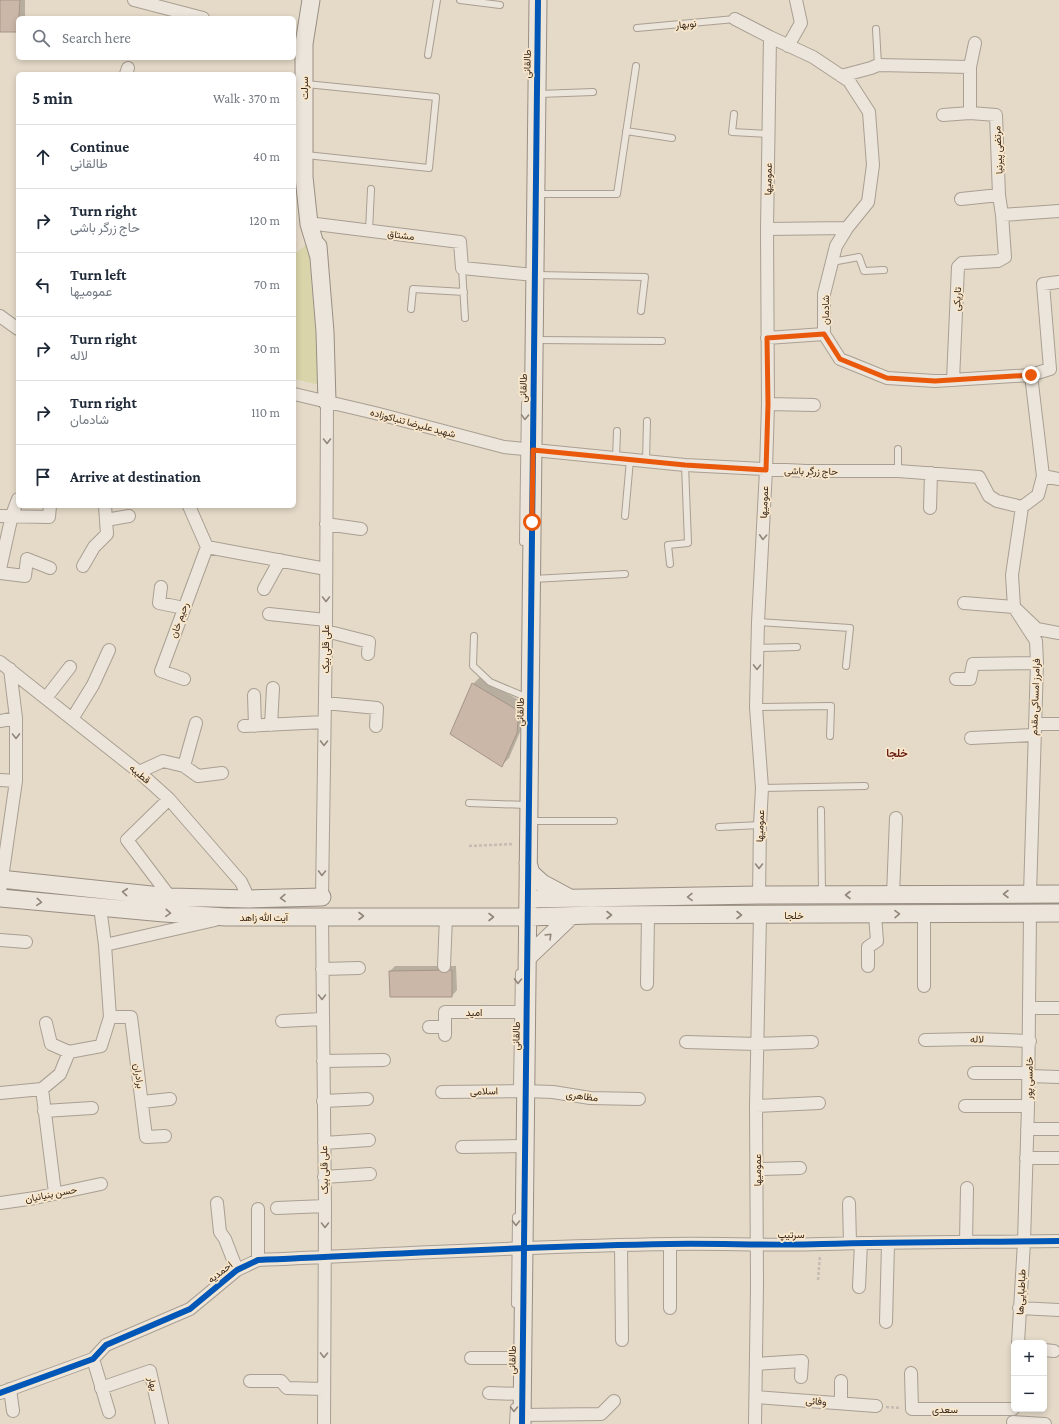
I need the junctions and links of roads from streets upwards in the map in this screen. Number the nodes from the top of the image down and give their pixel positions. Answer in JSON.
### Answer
{"nodes":[{"id":1,"x":134,"y":0,"type":"edge"},
{"id":2,"x":311,"y":0,"type":"edge"},
{"id":3,"x":538,"y":0,"type":"edge"},
{"id":4,"x":796,"y":0,"type":"edge"},
{"id":5,"x":179,"y":15,"type":"edge"},
{"id":6,"x":735,"y":19,"type":"road end"},
{"id":7,"x":770,"y":37,"type":"junction"},
{"id":8,"x":299,"y":43,"type":"edge"},
{"id":9,"x":975,"y":44,"type":"dead end"},
{"id":10,"x":788,"y":46,"type":"junction"},
{"id":11,"x":970,"y":67,"type":"junction"},
{"id":12,"x":841,"y":76,"type":"junction"},
{"id":13,"x":970,"y":113,"type":"junction"},
{"id":14,"x":943,"y":115,"type":"dead end"},
{"id":15,"x":299,"y":153,"type":"edge"},
{"id":16,"x":999,"y":195,"type":"junction"},
{"id":17,"x":961,"y":199,"type":"dead end"},
{"id":18,"x":1059,"y":211,"type":"edge"},
{"id":19,"x":1002,"y":215,"type":"junction"},
{"id":20,"x":313,"y":224,"type":"junction"},
{"id":21,"x":847,"y":228,"type":"junction"},
{"id":22,"x":767,"y":229,"type":"junction"},
{"id":23,"x":1005,"y":257,"type":"joint"},
{"id":24,"x":532,"y":274,"type":"junction"},
{"id":25,"x":1059,"y":282,"type":"edge"},
{"id":26,"x":0,"y":316,"type":"edge"},
{"id":27,"x":16,"y":328,"type":"edge"},
{"id":28,"x":824,"y":334,"type":"junction"},
{"id":29,"x":767,"y":338,"type":"junction"},
{"id":30,"x":1031,"y":375,"type":"junction"},
{"id":31,"x":952,"y":380,"type":"junction"},
{"id":32,"x":296,"y":394,"type":"edge"},
{"id":33,"x":327,"y":402,"type":"junction"},
{"id":34,"x":768,"y":404,"type":"junction"},
{"id":35,"x":814,"y":405,"type":"dead end"},
{"id":36,"x":528,"y":450,"type":"junction"},
{"id":37,"x":766,"y":470,"type":"junction"},
{"id":38,"x":931,"y":473,"type":"junction"},
{"id":39,"x":1043,"y":476,"type":"junction"},
{"id":40,"x":1059,"y":479,"type":"edge"},
{"id":41,"x":16,"y":503,"type":"edge"},
{"id":42,"x":1022,"y":506,"type":"junction"},
{"id":43,"x":50,"y":508,"type":"edge"},
{"id":44,"x":105,"y":508,"type":"edge"},
{"id":45,"x":190,"y":508,"type":"edge"},
{"id":46,"x":930,"y":508,"type":"dead end"},
{"id":47,"x":6,"y":516,"type":"edge"},
{"id":48,"x":129,"y":516,"type":"dead end"},
{"id":49,"x":106,"y":520,"type":"junction"},
{"id":50,"x":326,"y":524,"type":"junction"},
{"id":51,"x":361,"y":529,"type":"dead end"},
{"id":52,"x":207,"y":547,"type":"junction"},
{"id":53,"x":280,"y":560,"type":"junction"},
{"id":54,"x":83,"y":566,"type":"dead end"},
{"id":55,"x":50,"y":568,"type":"dead end"},
{"id":56,"x":0,"y":569,"type":"edge"},
{"id":57,"x":326,"y":569,"type":"junction"},
{"id":58,"x":0,"y":573,"type":"edge"},
{"id":59,"x":161,"y":587,"type":"dead end"},
{"id":60,"x":264,"y":589,"type":"dead end"},
{"id":61,"x":964,"y":603,"type":"dead end"},
{"id":62,"x":1014,"y":607,"type":"junction"},
{"id":63,"x":184,"y":608,"type":"junction"},
{"id":64,"x":269,"y":614,"type":"dead end"},
{"id":65,"x":326,"y":626,"type":"junction"},
{"id":66,"x":1059,"y":633,"type":"edge"},
{"id":67,"x":109,"y":650,"type":"dead end"},
{"id":68,"x":368,"y":654,"type":"dead end"},
{"id":69,"x":0,"y":662,"type":"edge"},
{"id":70,"x":1036,"y":663,"type":"junction"},
{"id":71,"x":70,"y":667,"type":"dead end"},
{"id":72,"x":10,"y":669,"type":"junction"},
{"id":73,"x":184,"y":679,"type":"dead end"},
{"id":74,"x":956,"y":679,"type":"dead end"},
{"id":75,"x":273,"y":688,"type":"dead end"},
{"id":76,"x":254,"y":695,"type":"dead end"},
{"id":77,"x":46,"y":698,"type":"junction"},
{"id":78,"x":325,"y":703,"type":"junction"},
{"id":79,"x":16,"y":718,"type":"junction"},
{"id":80,"x":72,"y":719,"type":"junction"},
{"id":81,"x":0,"y":721,"type":"edge"},
{"id":82,"x":196,"y":722,"type":"dead end"},
{"id":83,"x":324,"y":722,"type":"junction"},
{"id":84,"x":1059,"y":724,"type":"edge"},
{"id":85,"x":271,"y":725,"type":"junction"},
{"id":86,"x":376,"y":726,"type":"dead end"},
{"id":87,"x":1034,"y":730,"type":"junction"},
{"id":88,"x":971,"y":738,"type":"dead end"},
{"id":89,"x":184,"y":766,"type":"junction"},
{"id":90,"x":139,"y":772,"type":"junction"},
{"id":91,"x":222,"y":773,"type":"dead end"},
{"id":92,"x":0,"y":780,"type":"edge"},
{"id":93,"x":16,"y":781,"type":"junction"},
{"id":94,"x":169,"y":799,"type":"junction"},
{"id":95,"x":896,"y":818,"type":"dead end"},
{"id":96,"x":528,"y":863,"type":"junction"},
{"id":97,"x":1,"y":883,"type":"edge"},
{"id":98,"x":1030,"y":894,"type":"junction"},
{"id":99,"x":1059,"y":894,"type":"edge"},
{"id":100,"x":759,"y":895,"type":"junction"},
{"id":101,"x":893,"y":895,"type":"junction"},
{"id":102,"x":970,"y":895,"type":"junction"},
{"id":103,"x":170,"y":897,"type":"junction"},
{"id":104,"x":322,"y":897,"type":"joint"},
{"id":105,"x":0,"y":898,"type":"edge"},
{"id":106,"x":570,"y":898,"type":"junction"},
{"id":107,"x":249,"y":899,"type":"junction"},
{"id":108,"x":100,"y":907,"type":"junction"},
{"id":109,"x":591,"y":907,"type":"junction"},
{"id":110,"x":970,"y":913,"type":"junction"},
{"id":111,"x":1059,"y":913,"type":"edge"},
{"id":112,"x":523,"y":914,"type":"junction"},
{"id":113,"x":924,"y":914,"type":"junction"},
{"id":114,"x":1030,"y":914,"type":"junction"},
{"id":115,"x":760,"y":915,"type":"junction"},
{"id":116,"x":875,"y":915,"type":"junction"},
{"id":117,"x":322,"y":916,"type":"junction"},
{"id":118,"x":572,"y":916,"type":"junction"},
{"id":119,"x":648,"y":916,"type":"junction"},
{"id":120,"x":226,"y":917,"type":"junction"},
{"id":121,"x":446,"y":917,"type":"junction"},
{"id":122,"x":0,"y":940,"type":"edge"},
{"id":123,"x":26,"y":942,"type":"dead end"},
{"id":124,"x":105,"y":945,"type":"junction"},
{"id":125,"x":523,"y":961,"type":"junction"},
{"id":126,"x":444,"y":966,"type":"dead end"},
{"id":127,"x":868,"y":966,"type":"dead end"},
{"id":128,"x":322,"y":968,"type":"junction"},
{"id":129,"x":359,"y":968,"type":"dead end"},
{"id":130,"x":647,"y":984,"type":"dead end"},
{"id":131,"x":924,"y":986,"type":"dead end"},
{"id":132,"x":1030,"y":1008,"type":"junction"},
{"id":133,"x":1059,"y":1008,"type":"edge"},
{"id":134,"x":522,"y":1012,"type":"junction"},
{"id":135,"x":110,"y":1017,"type":"junction"},
{"id":136,"x":322,"y":1019,"type":"junction"},
{"id":137,"x":282,"y":1021,"type":"dead end"},
{"id":138,"x":46,"y":1023,"type":"dead end"},
{"id":139,"x":429,"y":1027,"type":"dead end"},
{"id":140,"x":925,"y":1040,"type":"dead end"},
{"id":141,"x":1030,"y":1041,"type":"junction"},
{"id":142,"x":686,"y":1042,"type":"dead end"},
{"id":143,"x":812,"y":1042,"type":"dead end"},
{"id":144,"x":757,"y":1044,"type":"junction"},
{"id":145,"x":69,"y":1052,"type":"junction"},
{"id":146,"x":384,"y":1060,"type":"dead end"},
{"id":147,"x":323,"y":1061,"type":"junction"},
{"id":148,"x":974,"y":1073,"type":"dead end"},
{"id":149,"x":1029,"y":1076,"type":"junction"},
{"id":150,"x":1059,"y":1077,"type":"edge"},
{"id":151,"x":42,"y":1089,"type":"junction"},
{"id":152,"x":442,"y":1092,"type":"dead end"},
{"id":153,"x":0,"y":1093,"type":"edge"},
{"id":154,"x":520,"y":1093,"type":"junction"},
{"id":155,"x":170,"y":1099,"type":"dead end"},
{"id":156,"x":366,"y":1099,"type":"dead end"},
{"id":157,"x":639,"y":1099,"type":"dead end"},
{"id":158,"x":142,"y":1102,"type":"junction"},
{"id":159,"x":323,"y":1102,"type":"junction"},
{"id":160,"x":819,"y":1103,"type":"dead end"},
{"id":161,"x":756,"y":1106,"type":"junction"},
{"id":162,"x":965,"y":1106,"type":"dead end"},
{"id":163,"x":1028,"y":1106,"type":"junction"},
{"id":164,"x":92,"y":1108,"type":"dead end"},
{"id":165,"x":44,"y":1112,"type":"junction"},
{"id":166,"x":1027,"y":1129,"type":"junction"},
{"id":167,"x":1059,"y":1129,"type":"edge"},
{"id":168,"x":165,"y":1136,"type":"dead end"},
{"id":169,"x":369,"y":1140,"type":"dead end"},
{"id":170,"x":324,"y":1143,"type":"junction"},
{"id":171,"x":462,"y":1147,"type":"dead end"},
{"id":172,"x":519,"y":1147,"type":"junction"},
{"id":173,"x":1026,"y":1158,"type":"junction"},
{"id":174,"x":1059,"y":1158,"type":"edge"},
{"id":175,"x":800,"y":1168,"type":"dead end"},
{"id":176,"x":758,"y":1169,"type":"junction"},
{"id":177,"x":370,"y":1174,"type":"dead end"},
{"id":178,"x":324,"y":1177,"type":"junction"},
{"id":179,"x":101,"y":1184,"type":"dead end"},
{"id":180,"x":967,"y":1188,"type":"dead end"},
{"id":181,"x":55,"y":1193,"type":"junction"},
{"id":182,"x":0,"y":1203,"type":"edge"},
{"id":183,"x":217,"y":1203,"type":"dead end"},
{"id":184,"x":849,"y":1203,"type":"dead end"},
{"id":185,"x":325,"y":1206,"type":"junction"},
{"id":186,"x":277,"y":1208,"type":"dead end"},
{"id":187,"x":258,"y":1209,"type":"dead end"},
{"id":188,"x":1059,"y":1241,"type":"edge"},
{"id":189,"x":966,"y":1242,"type":"junction"},
{"id":190,"x":1024,"y":1242,"type":"junction"},
{"id":191,"x":856,"y":1243,"type":"junction"},
{"id":192,"x":670,"y":1244,"type":"junction"},
{"id":193,"x":757,"y":1244,"type":"junction"},
{"id":194,"x":888,"y":1244,"type":"junction"},
{"id":195,"x":621,"y":1245,"type":"junction"},
{"id":196,"x":519,"y":1248,"type":"junction"},
{"id":197,"x":325,"y":1257,"type":"junction"},
{"id":198,"x":258,"y":1260,"type":"junction"},
{"id":199,"x":237,"y":1270,"type":"junction"},
{"id":200,"x":859,"y":1287,"type":"dead end"},
{"id":201,"x":670,"y":1308,"type":"dead end"},
{"id":202,"x":1019,"y":1308,"type":"junction"},
{"id":203,"x":1059,"y":1310,"type":"edge"},
{"id":204,"x":886,"y":1322,"type":"dead end"},
{"id":205,"x":622,"y":1340,"type":"dead end"},
{"id":206,"x":1018,"y":1340,"type":"edge"},
{"id":207,"x":471,"y":1358,"type":"dead end"},
{"id":208,"x":517,"y":1358,"type":"junction"},
{"id":209,"x":93,"y":1359,"type":"junction"},
{"id":210,"x":756,"y":1364,"type":"junction"},
{"id":211,"x":912,"y":1373,"type":"dead end"},
{"id":212,"x":801,"y":1376,"type":"dead end"},
{"id":213,"x":841,"y":1380,"type":"dead end"},
{"id":214,"x":250,"y":1381,"type":"dead end"},
{"id":215,"x":101,"y":1388,"type":"junction"},
{"id":216,"x":324,"y":1389,"type":"junction"},
{"id":217,"x":5,"y":1391,"type":"edge"},
{"id":218,"x":517,"y":1391,"type":"junction"},
{"id":219,"x":490,"y":1393,"type":"dead end"},
{"id":220,"x":756,"y":1397,"type":"junction"},
{"id":221,"x":614,"y":1401,"type":"dead end"},
{"id":222,"x":841,"y":1403,"type":"junction"},
{"id":223,"x":876,"y":1406,"type":"road end"},
{"id":224,"x":1011,"y":1406,"type":"edge"},
{"id":225,"x":13,"y":1411,"type":"dead end"},
{"id":226,"x":109,"y":1412,"type":"dead end"},
{"id":227,"x":1014,"y":1412,"type":"edge"},
{"id":228,"x":519,"y":1421,"type":"edge"},
{"id":229,"x":1013,"y":1423,"type":"edge"},
{"id":230,"x":162,"y":1424,"type":"edge"},
{"id":231,"x":324,"y":1424,"type":"edge"},
{"id":232,"x":755,"y":1424,"type":"edge"},
{"id":233,"x":1046,"y":1424,"type":"edge"}],
"edges":[{"from":1,"to":5,"type":"street"},
{"from":2,"to":8,"type":"main road","name":"سرلت"},
{"from":3,"to":24,"type":"main road","name":"طالقانی"},
{"from":4,"to":10,"type":"street"},
{"from":6,"to":7,"type":"street","name":"شادمان"},
{"from":7,"to":10,"type":"street","name":"شادمان"},
{"from":7,"to":22,"type":"street","name":"عمومیها"},
{"from":8,"to":15,"type":"main road","name":"سرلت"},
{"from":9,"to":11,"type":"street"},
{"from":10,"to":12,"type":"street","name":"شادمان"},
{"from":11,"to":12,"type":"street"},
{"from":11,"to":13,"type":"street"},
{"from":12,"to":21,"type":"street","name":"شادمان"},
{"from":13,"to":14,"type":"street"},
{"from":13,"to":16,"type":"street","name":"مرتضی پیرنیا"},
{"from":15,"to":20,"type":"main road","name":"سرلت"},
{"from":16,"to":17,"type":"street"},
{"from":16,"to":19,"type":"street","name":"مرتضی پیرنیا"},
{"from":18,"to":19,"type":"street"},
{"from":19,"to":23,"type":"street","name":"مرتضی پیرنیا"},
{"from":20,"to":24,"type":"street","name":"مشتاق"},
{"from":20,"to":33,"type":"main road","name":"سرلت"},
{"from":21,"to":22,"type":"street"},
{"from":21,"to":28,"type":"street","name":"شادمان"},
{"from":22,"to":29,"type":"street","name":"عمومیها"},
{"from":23,"to":31,"type":"street","name":"تاریکی"},
{"from":24,"to":36,"type":"main road","name":"طالقانی"},
{"from":25,"to":30,"type":"street","name":"شادمان"},
{"from":26,"to":27,"type":"street"},
{"from":28,"to":29,"type":"street"},
{"from":28,"to":31,"type":"street","name":"شادمان"},
{"from":29,"to":34,"type":"street","name":"عمومیها"},
{"from":30,"to":31,"type":"street","name":"شادمان"},
{"from":30,"to":39,"type":"street"},
{"from":32,"to":33,"type":"street","name":"شهید علیرضا تنباکوزاده"},
{"from":33,"to":36,"type":"street","name":"شهید علیرضا تنباکوزاده"},
{"from":33,"to":50,"type":"street","name":"علی قلی بیک","one_way":true},
{"from":34,"to":35,"type":"street"},
{"from":34,"to":37,"type":"street","name":"عمومیها"},
{"from":36,"to":37,"type":"street","name":"حاج زرگر باشی"},
{"from":36,"to":96,"type":"main road","name":"طالقانی"},
{"from":37,"to":38,"type":"street","name":"حاج زرگر باشی"},
{"from":37,"to":100,"type":"street","name":"عمومیها","one_way":true},
{"from":38,"to":42,"type":"street","name":"حاج زرگر باشی"},
{"from":38,"to":46,"type":"street"},
{"from":39,"to":40,"type":"street"},
{"from":39,"to":42,"type":"street"},
{"from":41,"to":47,"type":"street"},
{"from":42,"to":62,"type":"street"},
{"from":43,"to":47,"type":"street"},
{"from":44,"to":49,"type":"street"},
{"from":45,"to":52,"type":"street"},
{"from":47,"to":56,"type":"street"},
{"from":48,"to":49,"type":"street"},
{"from":49,"to":54,"type":"street"},
{"from":50,"to":51,"type":"street"},
{"from":50,"to":57,"type":"street","name":"علی قلی بیک"},
{"from":52,"to":53,"type":"street"},
{"from":52,"to":63,"type":"street","name":"رحیم خان"},
{"from":53,"to":57,"type":"street"},
{"from":53,"to":60,"type":"street"},
{"from":55,"to":58,"type":"street"},
{"from":57,"to":65,"type":"street","name":"علی قلی بیک","one_way":true},
{"from":59,"to":63,"type":"street"},
{"from":61,"to":62,"type":"street"},
{"from":62,"to":66,"type":"street"},
{"from":62,"to":70,"type":"street","name":"فرامرز امساکی مقدم"},
{"from":63,"to":73,"type":"street","name":"رحیم خان"},
{"from":64,"to":65,"type":"street"},
{"from":65,"to":68,"type":"street"},
{"from":65,"to":78,"type":"street","name":"علی قلی بیک"},
{"from":67,"to":80,"type":"street"},
{"from":69,"to":72,"type":"street","name":"قطیبه"},
{"from":70,"to":74,"type":"street"},
{"from":70,"to":87,"type":"street","name":"فرامرز امساکی مقدم"},
{"from":71,"to":77,"type":"street"},
{"from":72,"to":77,"type":"street","name":"قطیبه"},
{"from":72,"to":79,"type":"street"},
{"from":75,"to":85,"type":"street"},
{"from":76,"to":85,"type":"street"},
{"from":77,"to":80,"type":"street","name":"قطیبه"},
{"from":78,"to":83,"type":"street","name":"علی قلی بیک"},
{"from":78,"to":86,"type":"street"},
{"from":79,"to":81,"type":"street"},
{"from":79,"to":93,"type":"street","one_way":true},
{"from":80,"to":90,"type":"street","name":"قطیبه"},
{"from":82,"to":89,"type":"street"},
{"from":83,"to":85,"type":"street"},
{"from":83,"to":104,"type":"street","name":"علی قلی بیک","one_way":true},
{"from":84,"to":87,"type":"street"},
{"from":87,"to":88,"type":"street"},
{"from":87,"to":98,"type":"street","name":"فرامرز امساکی مقدم"},
{"from":89,"to":90,"type":"street"},
{"from":89,"to":91,"type":"street"},
{"from":90,"to":94,"type":"street","name":"قطیبه"},
{"from":92,"to":93,"type":"street"},
{"from":93,"to":97,"type":"street"},
{"from":94,"to":103,"type":"street"},
{"from":94,"to":107,"type":"street","name":"قطیبه"},
{"from":95,"to":101,"type":"street"},
{"from":96,"to":106,"type":"main road"},
{"from":96,"to":112,"type":"main road","name":"طالقانی"},
{"from":103,"to":97,"type":"main road","name":"آیت الله زاهد","one_way":true},
{"from":98,"to":99,"type":"main road","name":"خلجا"},
{"from":98,"to":102,"type":"main road","name":"خلجا","one_way":true},
{"from":101,"to":100,"type":"main road","name":"خلجا","one_way":true},
{"from":100,"to":109,"type":"main road","name":"خلجا","one_way":true},
{"from":101,"to":102,"type":"main road","name":"خلجا"},
{"from":102,"to":110,"type":"main road"},
{"from":103,"to":107,"type":"main road","name":"آیت الله زاهد"},
{"from":104,"to":107,"type":"main road","name":"آیت الله زاهد","one_way":true},
{"from":105,"to":108,"type":"main road","name":"آیت الله زاهد","one_way":true},
{"from":106,"to":109,"type":"main road","name":"خلجا"},
{"from":106,"to":112,"type":"main road","name":"خلجا"},
{"from":108,"to":120,"type":"main road","name":"آیت الله زاهد","one_way":true},
{"from":108,"to":124,"type":"street"},
{"from":109,"to":118,"type":"main road","name":"خلجا"},
{"from":109,"to":119,"type":"main road","name":"خلجا","one_way":true},
{"from":110,"to":113,"type":"main road","name":"خلجا"},
{"from":110,"to":114,"type":"main road","name":"خلجا"},
{"from":111,"to":114,"type":"main road","name":"خلجا"},
{"from":112,"to":118,"type":"main road","name":"خلجا"},
{"from":121,"to":112,"type":"main road","name":"آیت الله زاهد","one_way":true},
{"from":112,"to":125,"type":"main road","name":"طالقانی"},
{"from":116,"to":113,"type":"main road","name":"خلجا","one_way":true},
{"from":113,"to":131,"type":"street"},
{"from":114,"to":132,"type":"street","name":"خامسی پور"},
{"from":115,"to":116,"type":"main road","name":"خلجا"},
{"from":119,"to":115,"type":"main road","name":"خلجا","one_way":true},
{"from":115,"to":144,"type":"street","name":"عمومیها"},
{"from":116,"to":127,"type":"street"},
{"from":117,"to":120,"type":"main road","name":"آیت الله زاهد"},
{"from":117,"to":121,"type":"main road","name":"آیت الله زاهد","one_way":true},
{"from":117,"to":128,"type":"street","name":"علی قلی بیک"},
{"from":125,"to":118,"type":"main road","one_way":true},
{"from":119,"to":130,"type":"street"},
{"from":120,"to":124,"type":"street"},
{"from":121,"to":126,"type":"street"},
{"from":122,"to":123,"type":"street"},
{"from":124,"to":135,"type":"street"},
{"from":125,"to":134,"type":"main road","name":"طالقانی"},
{"from":128,"to":129,"type":"street"},
{"from":128,"to":136,"type":"street","name":"علی قلی بیک","one_way":true},
{"from":132,"to":133,"type":"street"},
{"from":132,"to":141,"type":"street","name":"خامسی پور"},
{"from":134,"to":139,"type":"street","name":"امید"},
{"from":134,"to":154,"type":"main road","name":"طالقانی"},
{"from":135,"to":145,"type":"street"},
{"from":135,"to":158,"type":"street","name":"برادران"},
{"from":136,"to":137,"type":"street"},
{"from":136,"to":147,"type":"street","name":"علی قلی بیک"},
{"from":138,"to":145,"type":"street"},
{"from":140,"to":141,"type":"street","name":"لاله"},
{"from":141,"to":149,"type":"street","name":"خامسی پور"},
{"from":142,"to":144,"type":"street"},
{"from":143,"to":144,"type":"street"},
{"from":144,"to":161,"type":"street","name":"عمومیها"},
{"from":145,"to":151,"type":"street"},
{"from":146,"to":147,"type":"street"},
{"from":147,"to":159,"type":"street","name":"علی قلی بیک"},
{"from":148,"to":149,"type":"street"},
{"from":149,"to":150,"type":"street"},
{"from":149,"to":163,"type":"street","name":"خامسی پور"},
{"from":151,"to":153,"type":"street"},
{"from":151,"to":165,"type":"street"},
{"from":152,"to":154,"type":"street","name":"اسلامی"},
{"from":154,"to":157,"type":"street","name":"مظاهری"},
{"from":154,"to":172,"type":"main road","name":"طالقانی"},
{"from":155,"to":158,"type":"street"},
{"from":156,"to":159,"type":"street"},
{"from":158,"to":168,"type":"street","name":"برادران"},
{"from":159,"to":170,"type":"street","name":"علی قلی بیک"},
{"from":160,"to":161,"type":"street"},
{"from":161,"to":176,"type":"street","name":"عمومیها"},
{"from":162,"to":163,"type":"street"},
{"from":163,"to":166,"type":"street","name":"خامسی پور"},
{"from":164,"to":165,"type":"street"},
{"from":165,"to":181,"type":"street"},
{"from":166,"to":167,"type":"street"},
{"from":166,"to":173,"type":"street","name":"خامسی پور"},
{"from":169,"to":170,"type":"street"},
{"from":170,"to":178,"type":"street","name":"علی قلی بیک"},
{"from":171,"to":172,"type":"street"},
{"from":172,"to":196,"type":"main road","name":"طالقانی"},
{"from":173,"to":174,"type":"street"},
{"from":173,"to":190,"type":"street","name":"خامسی پور"},
{"from":175,"to":176,"type":"street"},
{"from":176,"to":193,"type":"street","name":"عمومیها"},
{"from":177,"to":178,"type":"street"},
{"from":178,"to":185,"type":"street","name":"علی قلی بیک"},
{"from":179,"to":181,"type":"street","name":"حسن بنیانیان"},
{"from":180,"to":189,"type":"street"},
{"from":181,"to":182,"type":"street","name":"حسن بنیانیان"},
{"from":183,"to":199,"type":"street"},
{"from":184,"to":191,"type":"street"},
{"from":185,"to":186,"type":"street"},
{"from":185,"to":197,"type":"street","name":"علی قلی بیک","one_way":true},
{"from":187,"to":198,"type":"street"},
{"from":188,"to":190,"type":"street","name":"سرتیپ"},
{"from":189,"to":190,"type":"street","name":"سرتیپ"},
{"from":189,"to":194,"type":"street","name":"سرتیپ"},
{"from":190,"to":202,"type":"street","name":"طباطبایی‌ها"},
{"from":191,"to":193,"type":"street","name":"سرتیپ"},
{"from":191,"to":194,"type":"street","name":"سرتیپ"},
{"from":191,"to":200,"type":"street"},
{"from":192,"to":193,"type":"street","name":"سرتیپ"},
{"from":192,"to":195,"type":"street","name":"سرتیپ"},
{"from":192,"to":201,"type":"street"},
{"from":193,"to":210,"type":"street","name":"عمومیها"},
{"from":194,"to":204,"type":"street"},
{"from":195,"to":196,"type":"street","name":"سرتیپ"},
{"from":195,"to":205,"type":"street"},
{"from":196,"to":197,"type":"street","name":"احمدیه"},
{"from":196,"to":208,"type":"main road","name":"طالقانی"},
{"from":197,"to":198,"type":"street","name":"احمدیه"},
{"from":197,"to":216,"type":"street","name":"علی قلی بیک","one_way":true},
{"from":198,"to":199,"type":"street","name":"احمدیه"},
{"from":199,"to":209,"type":"street","name":"احمدیه"},
{"from":202,"to":203,"type":"street"},
{"from":202,"to":206,"type":"street","name":"طباطبایی‌ها"},
{"from":207,"to":208,"type":"street"},
{"from":208,"to":218,"type":"main road","name":"طالقانی"},
{"from":209,"to":215,"type":"street"},
{"from":209,"to":217,"type":"street","name":"احمدیه"},
{"from":210,"to":212,"type":"street"},
{"from":210,"to":220,"type":"street","name":"عمومیها"},
{"from":211,"to":224,"type":"street","name":"سعدی"},
{"from":213,"to":222,"type":"street"},
{"from":214,"to":216,"type":"street"},
{"from":215,"to":226,"type":"street"},
{"from":215,"to":230,"type":"street","name":"بهار"},
{"from":216,"to":231,"type":"street","name":"علی قلی بیک"},
{"from":217,"to":225,"type":"street"},
{"from":218,"to":219,"type":"street"},
{"from":218,"to":228,"type":"main road","name":"طالقانی"},
{"from":220,"to":222,"type":"street","name":"وفائی"},
{"from":220,"to":232,"type":"street","name":"عمومیها"},
{"from":221,"to":228,"type":"street"},
{"from":222,"to":223,"type":"street","name":"وفائی"},
{"from":227,"to":229,"type":"street"},
{"from":229,"to":233,"type":"street"}]}
